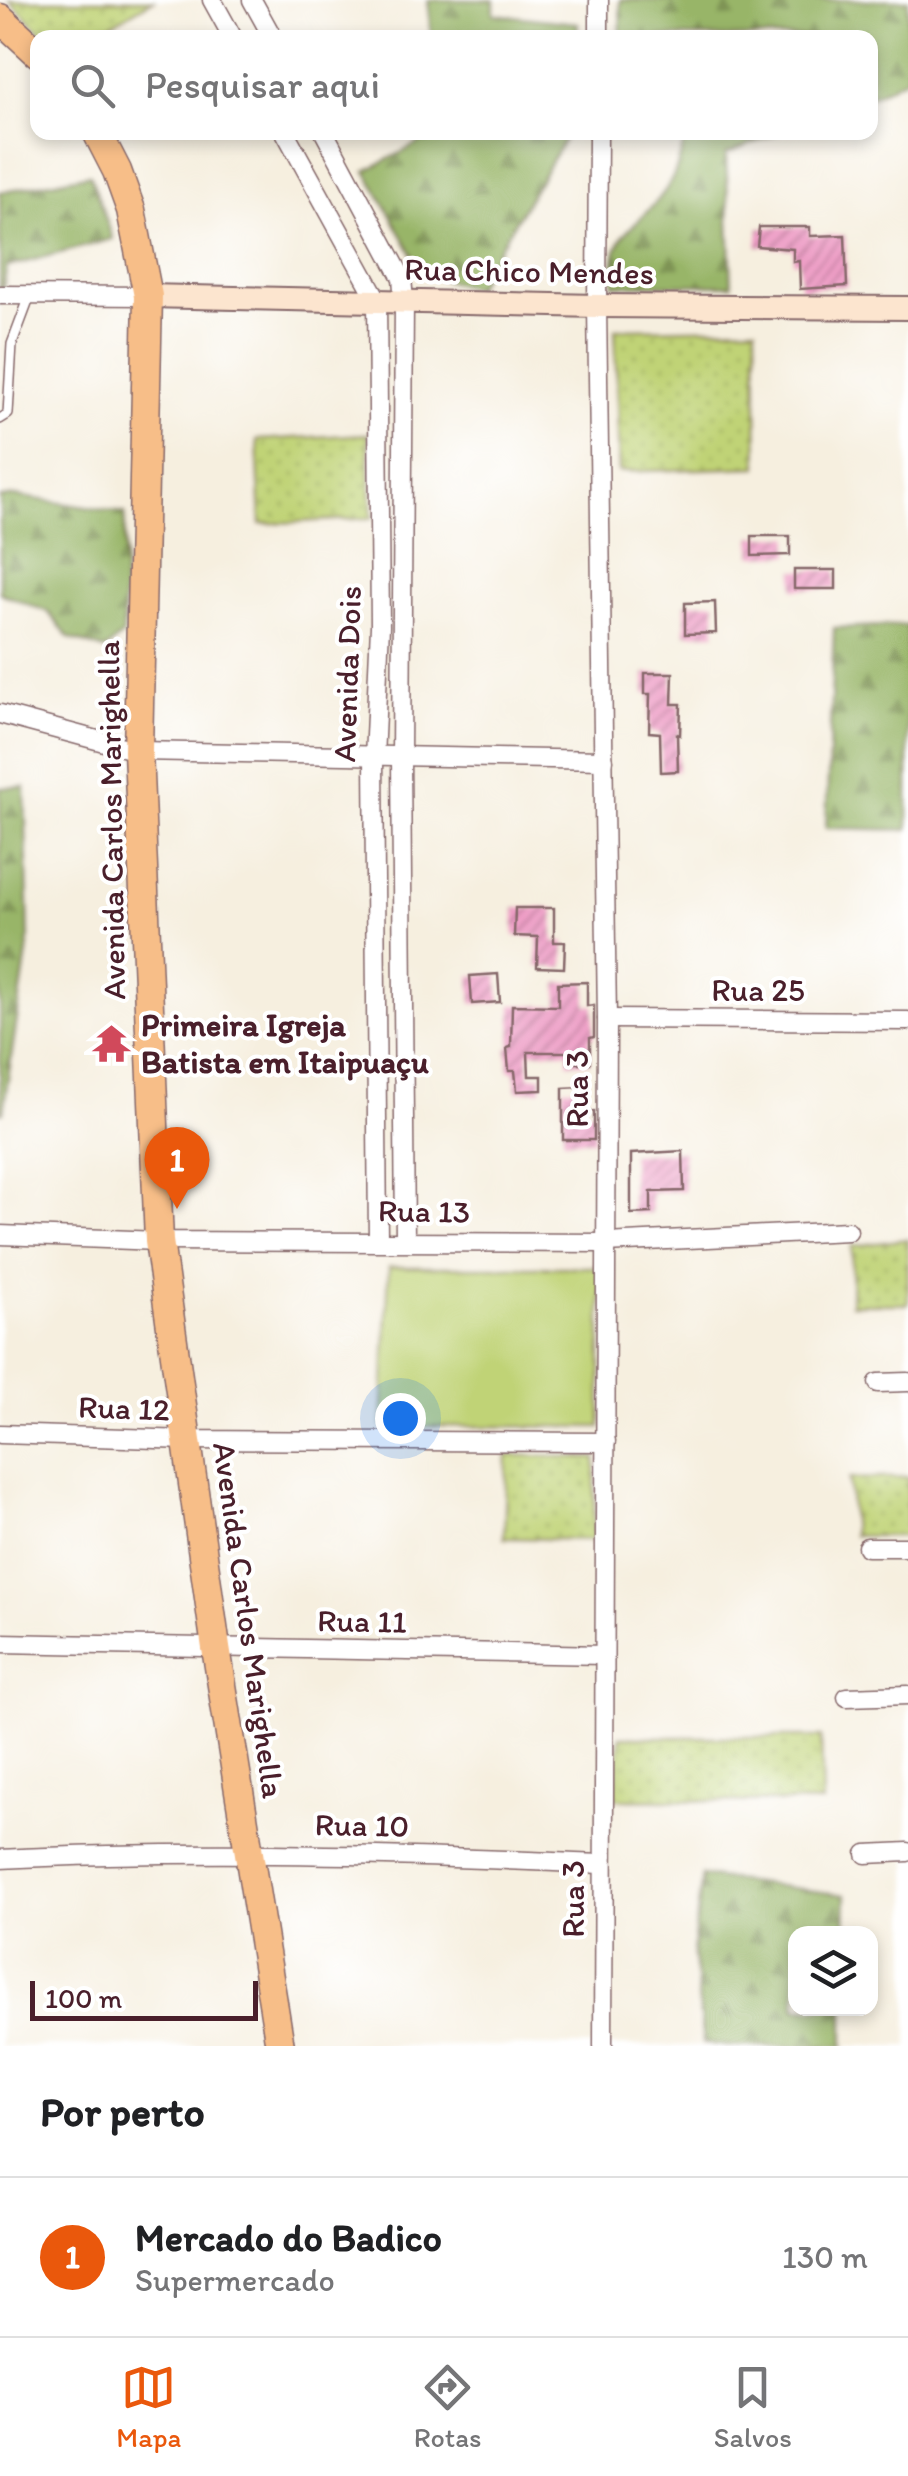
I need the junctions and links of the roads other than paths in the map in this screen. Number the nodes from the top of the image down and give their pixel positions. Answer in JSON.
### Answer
{"nodes":[{"id":1,"x":212,"y":0,"type":"edge"},
{"id":2,"x":252,"y":0,"type":"edge"},
{"id":3,"x":599,"y":0,"type":"edge"},
{"id":4,"x":0,"y":18,"type":"edge"},
{"id":5,"x":228,"y":30,"type":"edge"},
{"id":6,"x":268,"y":30,"type":"edge"},
{"id":7,"x":598,"y":30,"type":"edge"},
{"id":8,"x":30,"y":46,"type":"edge"},
{"id":9,"x":100,"y":140,"type":"edge"},
{"id":10,"x":289,"y":140,"type":"edge"},
{"id":11,"x":328,"y":140,"type":"edge"},
{"id":12,"x":598,"y":140,"type":"edge"},
{"id":13,"x":0,"y":295,"type":"edge"},
{"id":14,"x":30,"y":296,"type":"junction"},
{"id":15,"x":148,"y":296,"type":"junction"},
{"id":16,"x":377,"y":299,"type":"junction"},
{"id":17,"x":404,"y":301,"type":"junction"},
{"id":18,"x":597,"y":306,"type":"junction"},
{"id":19,"x":908,"y":308,"type":"edge"},
{"id":20,"x":0,"y":419,"type":"edge"},
{"id":21,"x":0,"y":714,"type":"edge"},
{"id":22,"x":138,"y":751,"type":"junction"},
{"id":23,"x":374,"y":758,"type":"junction"},
{"id":24,"x":401,"y":758,"type":"junction"},
{"id":25,"x":604,"y":760,"type":"junction"},
{"id":26,"x":607,"y":1019,"type":"junction"},
{"id":27,"x":908,"y":1021,"type":"edge"},
{"id":28,"x":848,"y":1231,"type":"dead end"},
{"id":29,"x":0,"y":1235,"type":"edge"},
{"id":30,"x":159,"y":1240,"type":"junction"},
{"id":31,"x":378,"y":1240,"type":"junction"},
{"id":32,"x":405,"y":1241,"type":"junction"},
{"id":33,"x":606,"y":1243,"type":"junction"},
{"id":34,"x":908,"y":1382,"type":"edge"},
{"id":35,"x":878,"y":1384,"type":"dead end"},
{"id":36,"x":0,"y":1434,"type":"edge"},
{"id":37,"x":188,"y":1440,"type":"junction"},
{"id":38,"x":606,"y":1442,"type":"junction"},
{"id":39,"x":866,"y":1548,"type":"dead end"},
{"id":40,"x":908,"y":1548,"type":"edge"},
{"id":41,"x":0,"y":1643,"type":"edge"},
{"id":42,"x":216,"y":1648,"type":"junction"},
{"id":43,"x":604,"y":1655,"type":"junction"},
{"id":44,"x":908,"y":1695,"type":"edge"},
{"id":45,"x":848,"y":1696,"type":"dead end"},
{"id":46,"x":908,"y":1852,"type":"edge"},
{"id":47,"x":248,"y":1854,"type":"junction"},
{"id":48,"x":866,"y":1854,"type":"dead end"},
{"id":49,"x":0,"y":1858,"type":"edge"},
{"id":50,"x":603,"y":1864,"type":"junction"},
{"id":51,"x":280,"y":2046,"type":"edge"},
{"id":52,"x":603,"y":2046,"type":"edge"}],
"edges":[{"from":1,"to":5,"type":"street"},
{"from":2,"to":6,"type":"street"},
{"from":3,"to":7,"type":"street"},
{"from":4,"to":8,"type":"main road"},
{"from":9,"to":15,"type":"main road","name":"Avenida Carlos Marighella"},
{"from":10,"to":16,"type":"street","name":"Avenida Dois"},
{"from":11,"to":17,"type":"street","name":"Avenida Dois"},
{"from":12,"to":18,"type":"street","name":"Rua 3"},
{"from":13,"to":14,"type":"street"},
{"from":14,"to":15,"type":"street"},
{"from":14,"to":20,"type":"lane"},
{"from":15,"to":16,"type":"main road","name":"Rua Chico Mendes"},
{"from":15,"to":22,"type":"main road","name":"Avenida Carlos Marighella"},
{"from":16,"to":17,"type":"main road","name":"Rua Chico Mendes"},
{"from":16,"to":23,"type":"street","name":"Avenida Dois"},
{"from":17,"to":18,"type":"main road","name":"Rua Chico Mendes"},
{"from":17,"to":24,"type":"street","name":"Avenida Dois"},
{"from":18,"to":19,"type":"main road","name":"Rua Chico Mendes"},
{"from":18,"to":25,"type":"street","name":"Rua 3"},
{"from":21,"to":22,"type":"street"},
{"from":22,"to":23,"type":"street"},
{"from":22,"to":30,"type":"main road","name":"Avenida Carlos Marighella"},
{"from":23,"to":24,"type":"street"},
{"from":23,"to":31,"type":"street","name":"Avenida Dois"},
{"from":24,"to":25,"type":"street"},
{"from":24,"to":32,"type":"street","name":"Avenida Dois"},
{"from":25,"to":26,"type":"street","name":"Rua 3"},
{"from":26,"to":27,"type":"street","name":"Rua 25"},
{"from":26,"to":33,"type":"street","name":"Rua 3"},
{"from":28,"to":33,"type":"street","name":"Rua 13"},
{"from":29,"to":30,"type":"street","name":"Rua 13"},
{"from":30,"to":31,"type":"street","name":"Rua 13"},
{"from":30,"to":37,"type":"main road","name":"Avenida Carlos Marighella"},
{"from":31,"to":32,"type":"street","name":"Rua 13"},
{"from":32,"to":33,"type":"street","name":"Rua 13"},
{"from":33,"to":38,"type":"street","name":"Rua 3"},
{"from":34,"to":35,"type":"street"},
{"from":36,"to":37,"type":"street","name":"Rua 12"},
{"from":37,"to":38,"type":"street","name":"Rua 12"},
{"from":37,"to":42,"type":"main road","name":"Avenida Carlos Marighella"},
{"from":38,"to":43,"type":"street","name":"Rua 3"},
{"from":39,"to":40,"type":"street"},
{"from":41,"to":42,"type":"street","name":"Rua 11"},
{"from":42,"to":43,"type":"street","name":"Rua 11"},
{"from":42,"to":47,"type":"main road","name":"Avenida Carlos Marighella"},
{"from":43,"to":50,"type":"street","name":"Rua 3"},
{"from":44,"to":45,"type":"street"},
{"from":46,"to":48,"type":"street"},
{"from":47,"to":49,"type":"street","name":"Rua 10"},
{"from":47,"to":50,"type":"street","name":"Rua 10"},
{"from":47,"to":51,"type":"main road","name":"Avenida Carlos Marighella"},
{"from":50,"to":52,"type":"street","name":"Rua 3"}]}
